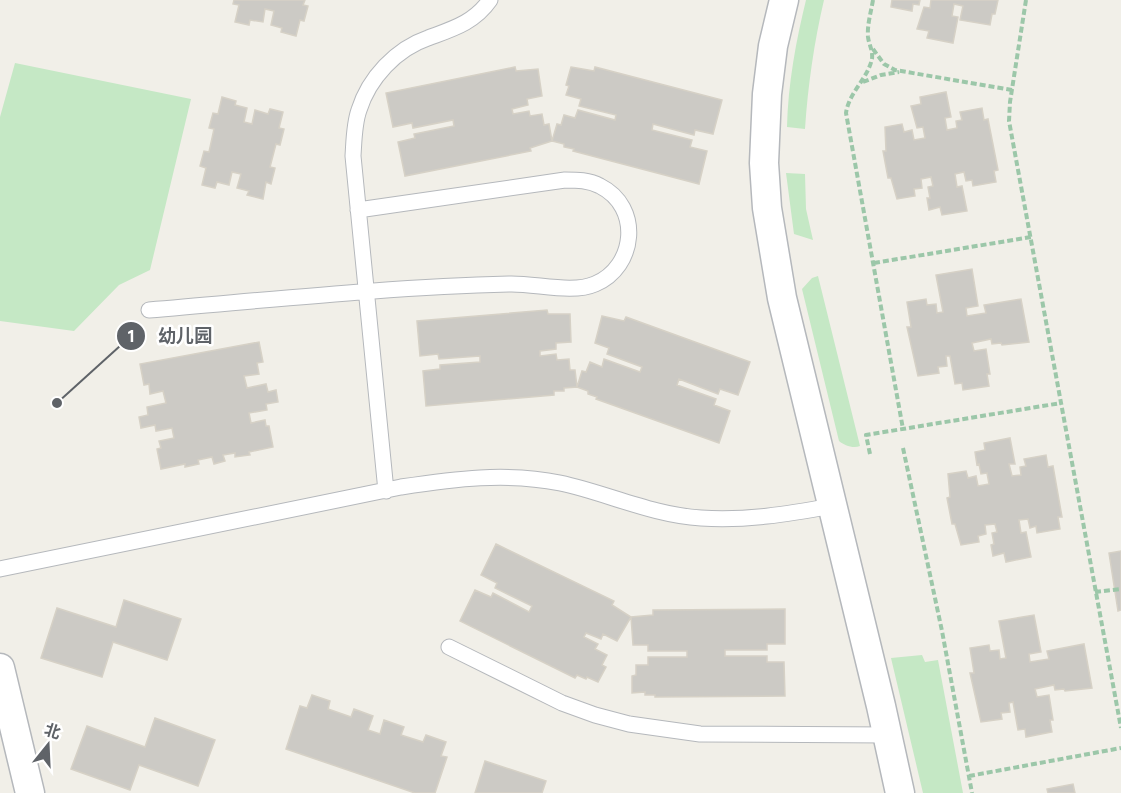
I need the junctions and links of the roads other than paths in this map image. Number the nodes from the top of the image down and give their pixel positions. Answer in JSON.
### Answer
{"nodes":[{"id":1,"x":490,"y":0,"type":"edge"},
{"id":2,"x":784,"y":0,"type":"edge"},
{"id":3,"x":358,"y":210,"type":"junction"},
{"id":4,"x":366,"y":292,"type":"junction"},
{"id":5,"x":149,"y":310,"type":"dead end"},
{"id":6,"x":386,"y":491,"type":"junction"},
{"id":7,"x":832,"y":506,"type":"junction"},
{"id":8,"x":0,"y":569,"type":"edge"},
{"id":9,"x":450,"y":647,"type":"dead end"},
{"id":10,"x":0,"y":668,"type":"edge"},
{"id":11,"x":888,"y":735,"type":"junction"},
{"id":12,"x":30,"y":793,"type":"edge"},
{"id":13,"x":900,"y":793,"type":"edge"}],
"edges":[{"from":1,"to":3,"type":"lane"},
{"from":2,"to":7,"type":"street"},
{"from":3,"to":4,"type":"lane"},
{"from":3,"to":4,"type":"lane"},
{"from":4,"to":5,"type":"lane"},
{"from":4,"to":6,"type":"lane"},
{"from":6,"to":7,"type":"lane"},
{"from":6,"to":8,"type":"lane"},
{"from":7,"to":11,"type":"street"},
{"from":9,"to":11,"type":"lane"},
{"from":10,"to":12,"type":"street"},
{"from":11,"to":13,"type":"street"}]}
